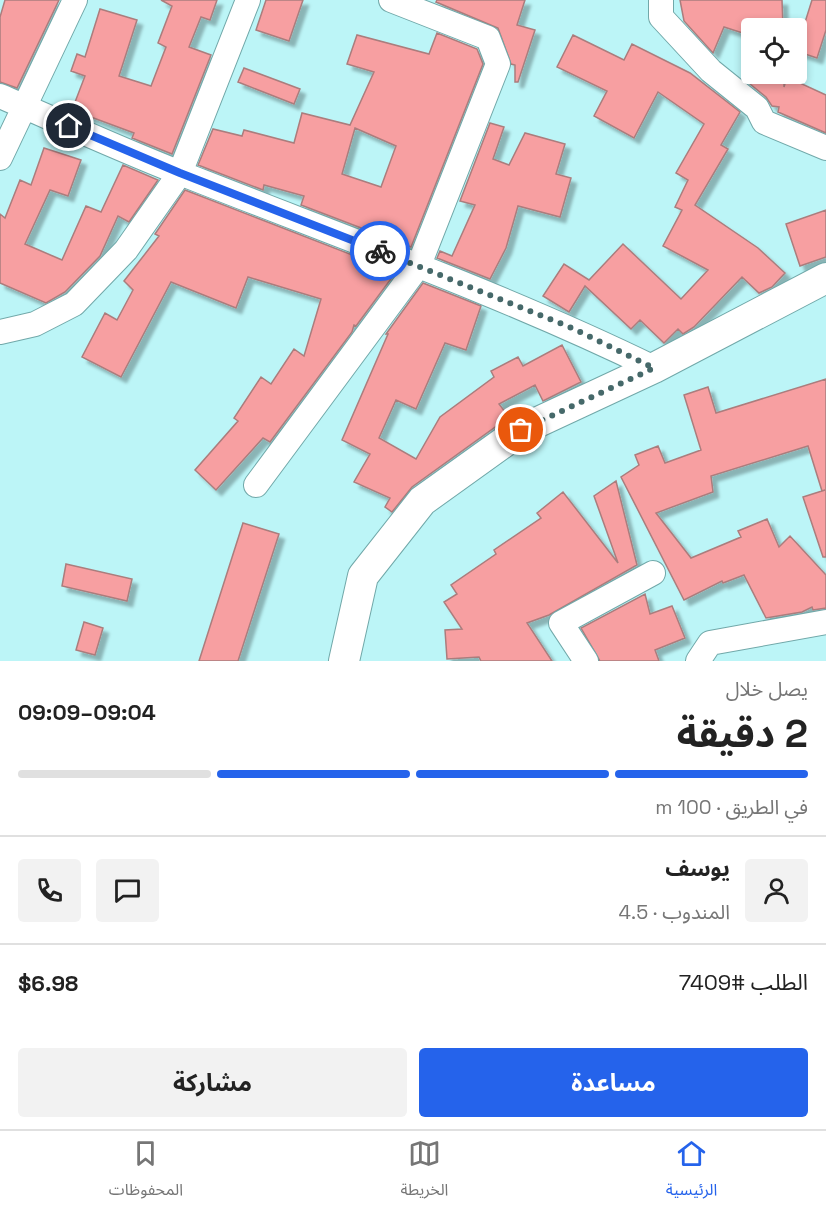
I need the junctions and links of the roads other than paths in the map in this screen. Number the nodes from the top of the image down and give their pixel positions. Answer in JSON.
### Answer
{"nodes":[{"id":1,"x":75,"y":0,"type":"edge"},
{"id":2,"x":248,"y":0,"type":"edge"},
{"id":3,"x":391,"y":0,"type":"edge"},
{"id":4,"x":661,"y":0,"type":"edge"},
{"id":5,"x":0,"y":96,"type":"edge"},
{"id":6,"x":26,"y":108,"type":"junction"},
{"id":7,"x":826,"y":148,"type":"edge"},
{"id":8,"x":0,"y":158,"type":"edge"},
{"id":9,"x":180,"y":173,"type":"junction"},
{"id":10,"x":419,"y":266,"type":"junction"},
{"id":11,"x":826,"y":278,"type":"edge"},
{"id":12,"x":0,"y":332,"type":"edge"},
{"id":13,"x":654,"y":368,"type":"junction"},
{"id":14,"x":256,"y":484,"type":"dead end"},
{"id":15,"x":653,"y":573,"type":"dead end"},
{"id":16,"x":826,"y":622,"type":"edge"},
{"id":17,"x":701,"y":659,"type":"edge"},
{"id":18,"x":344,"y":661,"type":"edge"},
{"id":19,"x":586,"y":661,"type":"edge"}],
"edges":[{"from":1,"to":6,"type":"street"},
{"from":2,"to":9,"type":"street"},
{"from":3,"to":10,"type":"street"},
{"from":4,"to":7,"type":"street"},
{"from":5,"to":6,"type":"street"},
{"from":6,"to":8,"type":"street"},
{"from":6,"to":9,"type":"street"},
{"from":9,"to":10,"type":"street"},
{"from":9,"to":12,"type":"street"},
{"from":10,"to":13,"type":"street"},
{"from":10,"to":14,"type":"street"},
{"from":11,"to":13,"type":"main road"},
{"from":13,"to":18,"type":"main road"},
{"from":15,"to":19,"type":"street"},
{"from":16,"to":17,"type":"street"}]}
